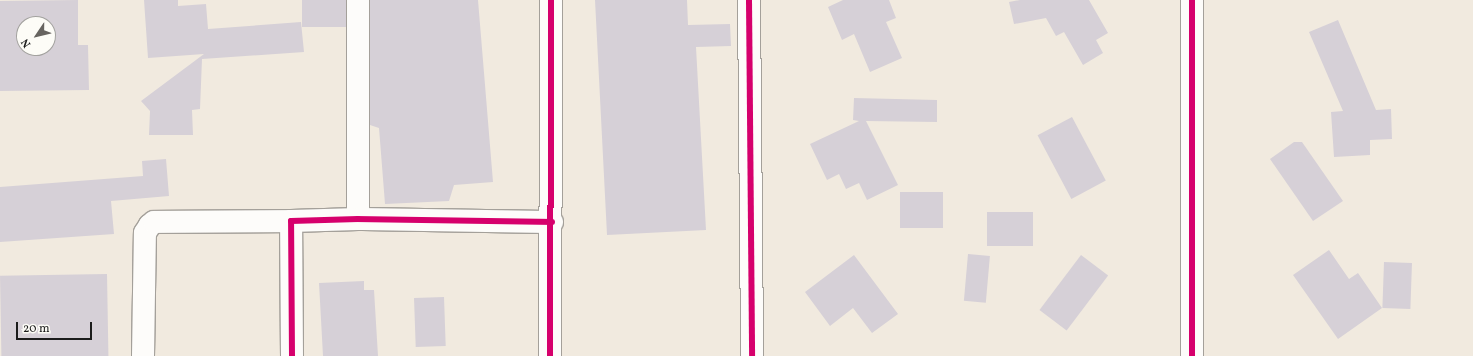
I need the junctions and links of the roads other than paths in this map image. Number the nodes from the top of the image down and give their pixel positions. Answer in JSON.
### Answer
{"nodes":[{"id":1,"x":358,"y":0,"type":"edge"},
{"id":2,"x":551,"y":0,"type":"edge"},
{"id":3,"x":749,"y":0,"type":"edge"},
{"id":4,"x":1192,"y":0,"type":"edge"},
{"id":5,"x":358,"y":219,"type":"junction"},
{"id":6,"x":291,"y":221,"type":"junction"},
{"id":7,"x":552,"y":222,"type":"junction"},
{"id":8,"x":143,"y":356,"type":"edge"},
{"id":9,"x":292,"y":356,"type":"edge"},
{"id":10,"x":550,"y":356,"type":"edge"},
{"id":11,"x":752,"y":356,"type":"edge"},
{"id":12,"x":1192,"y":356,"type":"edge"}],
"edges":[{"from":1,"to":5,"type":"street"},
{"from":2,"to":7,"type":"street"},
{"from":3,"to":11,"type":"street"},
{"from":4,"to":12,"type":"street"},
{"from":5,"to":6,"type":"street"},
{"from":5,"to":7,"type":"street"},
{"from":6,"to":8,"type":"street"},
{"from":6,"to":9,"type":"street"},
{"from":7,"to":10,"type":"street"}]}
